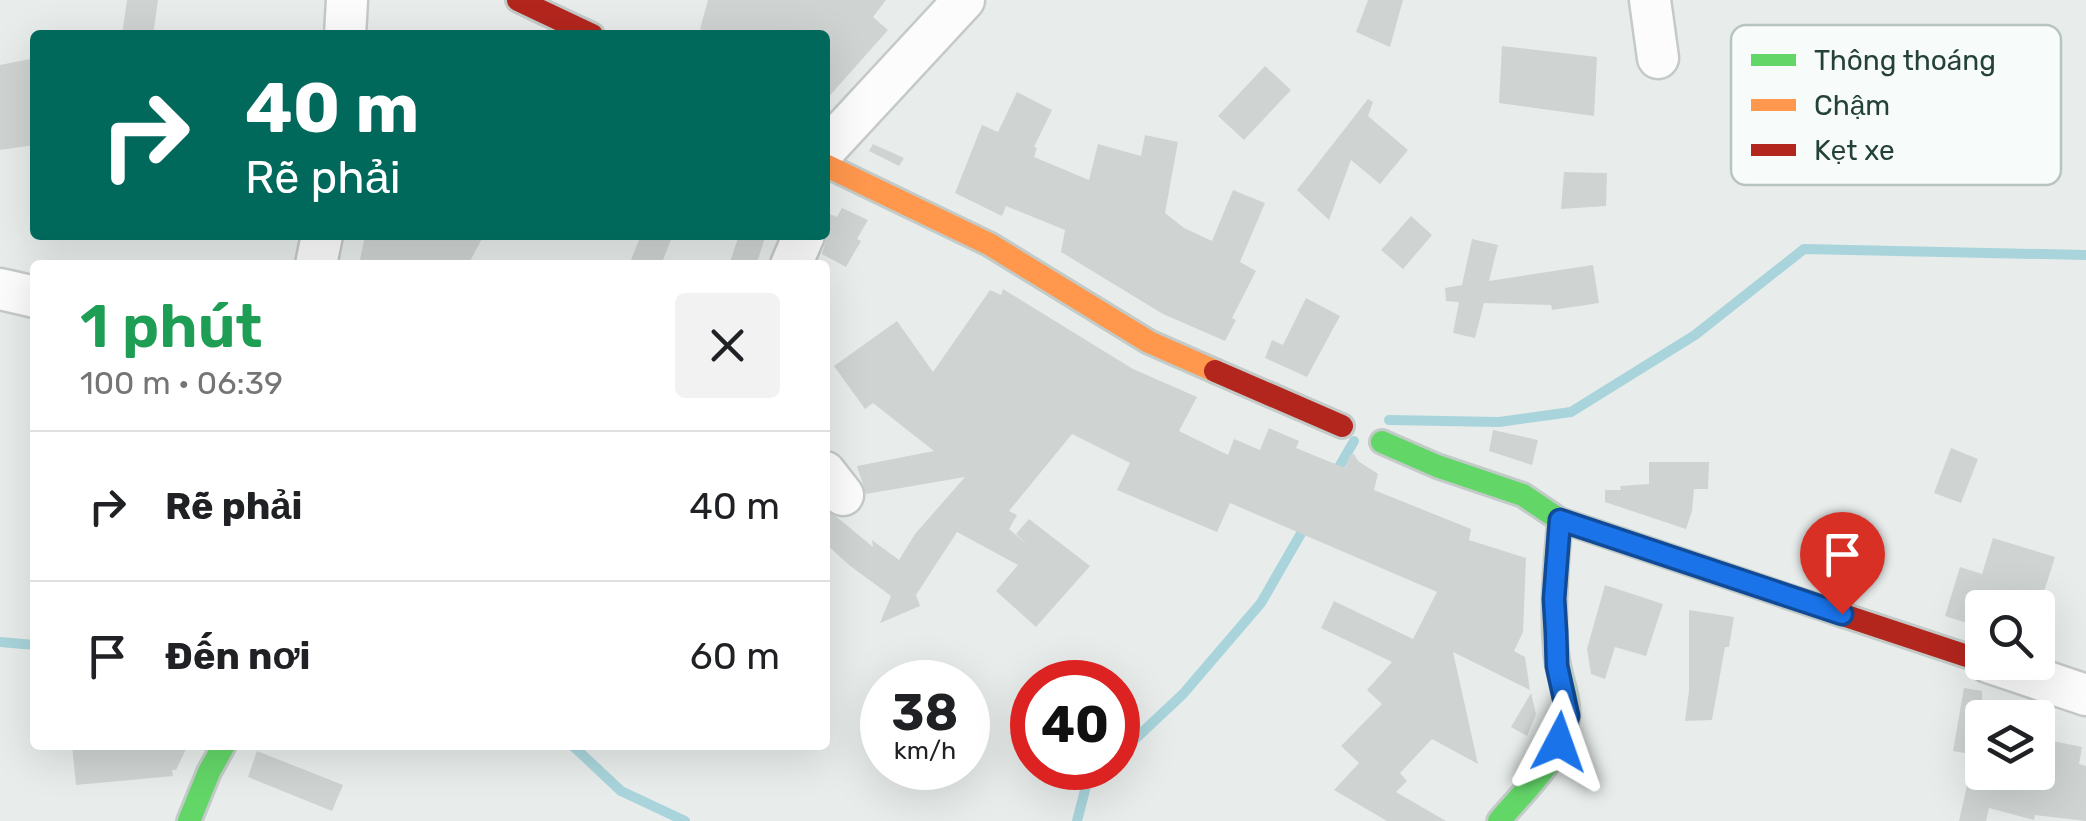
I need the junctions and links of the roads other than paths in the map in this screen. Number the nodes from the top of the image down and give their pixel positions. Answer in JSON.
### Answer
{"nodes":[{"id":1,"x":347,"y":0,"type":"edge"},
{"id":2,"x":518,"y":0,"type":"edge"},
{"id":3,"x":964,"y":0,"type":"edge"},
{"id":4,"x":1650,"y":0,"type":"edge"},
{"id":5,"x":345,"y":30,"type":"edge"},
{"id":6,"x":581,"y":30,"type":"edge"},
{"id":7,"x":1658,"y":58,"type":"dead end"},
{"id":8,"x":830,"y":164,"type":"edge"},
{"id":9,"x":830,"y":169,"type":"edge"},
{"id":10,"x":0,"y":289,"type":"edge"},
{"id":11,"x":30,"y":296,"type":"edge"},
{"id":12,"x":1342,"y":426,"type":"dead end"},
{"id":13,"x":1382,"y":442,"type":"dead end"},
{"id":14,"x":1560,"y":520,"type":"junction"},
{"id":15,"x":1965,"y":655,"type":"edge"},
{"id":16,"x":2041,"y":680,"type":"edge"},
{"id":17,"x":2086,"y":695,"type":"edge"},
{"id":18,"x":221,"y":750,"type":"edge"},
{"id":19,"x":189,"y":821,"type":"edge"},
{"id":20,"x":1500,"y":821,"type":"edge"}],
"edges":[{"from":1,"to":5,"type":"street"},
{"from":2,"to":6,"type":"street"},
{"from":3,"to":8,"type":"street"},
{"from":4,"to":7,"type":"street"},
{"from":9,"to":12,"type":"street"},
{"from":10,"to":11,"type":"street"},
{"from":13,"to":14,"type":"street"},
{"from":14,"to":15,"type":"street"},
{"from":14,"to":20,"type":"street"},
{"from":16,"to":17,"type":"street"},
{"from":18,"to":19,"type":"street"}]}
